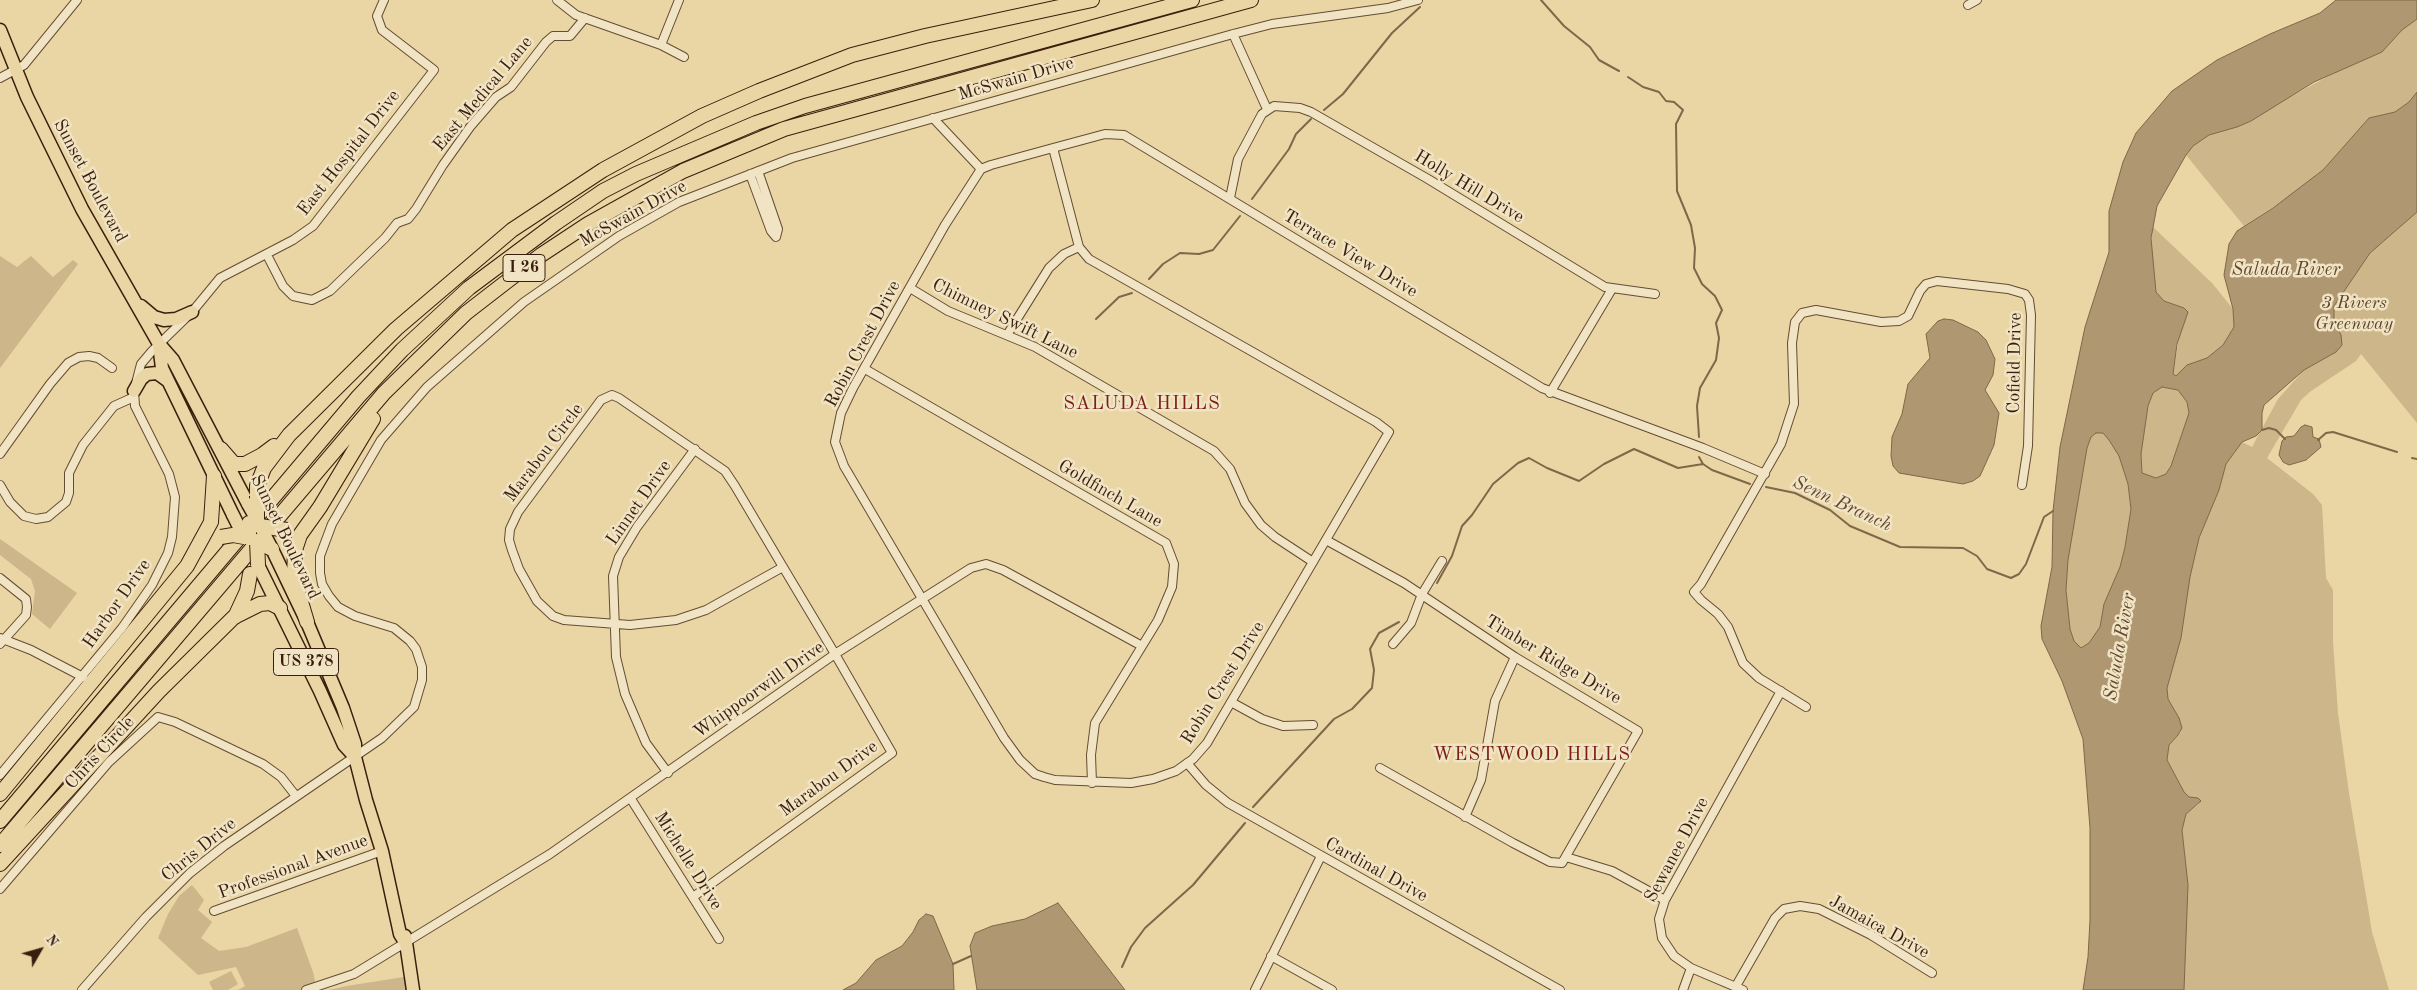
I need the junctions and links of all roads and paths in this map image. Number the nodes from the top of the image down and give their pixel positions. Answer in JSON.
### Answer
{"nodes":[{"id":1,"x":77,"y":0,"type":"edge"},
{"id":2,"x":384,"y":0,"type":"edge"},
{"id":3,"x":557,"y":0,"type":"edge"},
{"id":4,"x":679,"y":0,"type":"edge"},
{"id":5,"x":1092,"y":0,"type":"edge"},
{"id":6,"x":1192,"y":0,"type":"edge"},
{"id":7,"x":1251,"y":0,"type":"edge"},
{"id":8,"x":1418,"y":0,"type":"edge"},
{"id":9,"x":1977,"y":0,"type":"edge"},
{"id":10,"x":1968,"y":5,"type":"dead end"},
{"id":11,"x":585,"y":18,"type":"junction"},
{"id":12,"x":0,"y":30,"type":"edge"},
{"id":13,"x":1232,"y":34,"type":"junction"},
{"id":14,"x":661,"y":46,"type":"junction"},
{"id":15,"x":684,"y":57,"type":"dead end"},
{"id":16,"x":16,"y":71,"type":"junction"},
{"id":17,"x":0,"y":78,"type":"edge"},
{"id":18,"x":1267,"y":108,"type":"junction"},
{"id":19,"x":932,"y":118,"type":"junction"},
{"id":20,"x":1054,"y":148,"type":"junction"},
{"id":21,"x":981,"y":169,"type":"junction"},
{"id":22,"x":754,"y":173,"type":"junction"},
{"id":23,"x":1230,"y":198,"type":"junction"},
{"id":24,"x":1079,"y":247,"type":"junction"},
{"id":25,"x":267,"y":255,"type":"junction"},
{"id":26,"x":910,"y":288,"type":"junction"},
{"id":27,"x":1612,"y":289,"type":"junction"},
{"id":28,"x":131,"y":294,"type":"junction"},
{"id":29,"x":1655,"y":294,"type":"dead end"},
{"id":30,"x":192,"y":312,"type":"junction"},
{"id":31,"x":1007,"y":335,"type":"junction"},
{"id":32,"x":437,"y":342,"type":"junction"},
{"id":33,"x":159,"y":344,"type":"junction"},
{"id":34,"x":112,"y":368,"type":"dead end"},
{"id":35,"x":865,"y":369,"type":"junction"},
{"id":36,"x":170,"y":385,"type":"junction"},
{"id":37,"x":1550,"y":392,"type":"junction"},
{"id":38,"x":134,"y":394,"type":"junction"},
{"id":39,"x":289,"y":435,"type":"junction"},
{"id":40,"x":221,"y":449,"type":"junction"},
{"id":41,"x":695,"y":449,"type":"junction"},
{"id":42,"x":0,"y":454,"type":"edge"},
{"id":43,"x":1765,"y":474,"type":"junction"},
{"id":44,"x":214,"y":476,"type":"junction"},
{"id":45,"x":0,"y":485,"type":"edge"},
{"id":46,"x":2022,"y":485,"type":"dead end"},
{"id":47,"x":252,"y":500,"type":"junction"},
{"id":48,"x":320,"y":508,"type":"junction"},
{"id":49,"x":234,"y":515,"type":"junction"},
{"id":50,"x":256,"y":524,"type":"junction"},
{"id":51,"x":1326,"y":540,"type":"junction"},
{"id":52,"x":250,"y":541,"type":"junction"},
{"id":53,"x":272,"y":549,"type":"junction"},
{"id":54,"x":1442,"y":560,"type":"dead end"},
{"id":55,"x":1314,"y":562,"type":"junction"},
{"id":56,"x":186,"y":566,"type":"junction"},
{"id":57,"x":783,"y":567,"type":"junction"},
{"id":58,"x":254,"y":569,"type":"junction"},
{"id":59,"x":0,"y":578,"type":"edge"},
{"id":60,"x":1422,"y":594,"type":"junction"},
{"id":61,"x":922,"y":599,"type":"junction"},
{"id":62,"x":280,"y":608,"type":"junction"},
{"id":63,"x":234,"y":617,"type":"junction"},
{"id":64,"x":307,"y":622,"type":"junction"},
{"id":65,"x":613,"y":624,"type":"junction"},
{"id":66,"x":1,"y":640,"type":"edge"},
{"id":67,"x":1393,"y":644,"type":"dead end"},
{"id":68,"x":1142,"y":646,"type":"junction"},
{"id":69,"x":835,"y":654,"type":"junction"},
{"id":70,"x":1515,"y":657,"type":"junction"},
{"id":71,"x":83,"y":677,"type":"junction"},
{"id":72,"x":1781,"y":691,"type":"junction"},
{"id":73,"x":1231,"y":702,"type":"junction"},
{"id":74,"x":1806,"y":707,"type":"dead end"},
{"id":75,"x":1313,"y":725,"type":"dead end"},
{"id":76,"x":355,"y":757,"type":"junction"},
{"id":77,"x":1186,"y":763,"type":"junction"},
{"id":78,"x":1380,"y":768,"type":"dead end"},
{"id":79,"x":668,"y":773,"type":"junction"},
{"id":80,"x":0,"y":775,"type":"edge"},
{"id":81,"x":1092,"y":783,"type":"junction"},
{"id":82,"x":0,"y":794,"type":"edge"},
{"id":83,"x":296,"y":796,"type":"junction"},
{"id":84,"x":631,"y":799,"type":"junction"},
{"id":85,"x":1465,"y":817,"type":"junction"},
{"id":86,"x":0,"y":821,"type":"edge"},
{"id":87,"x":0,"y":845,"type":"edge"},
{"id":88,"x":382,"y":851,"type":"junction"},
{"id":89,"x":1321,"y":856,"type":"junction"},
{"id":90,"x":1566,"y":857,"type":"junction"},
{"id":91,"x":0,"y":864,"type":"edge"},
{"id":92,"x":0,"y":889,"type":"edge"},
{"id":93,"x":693,"y":897,"type":"junction"},
{"id":94,"x":1665,"y":900,"type":"junction"},
{"id":95,"x":214,"y":911,"type":"dead end"},
{"id":96,"x":719,"y":939,"type":"dead end"},
{"id":97,"x":405,"y":942,"type":"junction"},
{"id":98,"x":1271,"y":956,"type":"junction"},
{"id":99,"x":1691,"y":968,"type":"junction"},
{"id":100,"x":1932,"y":973,"type":"dead end"},
{"id":101,"x":1740,"y":988,"type":"edge"},
{"id":102,"x":82,"y":990,"type":"edge"},
{"id":103,"x":306,"y":990,"type":"edge"},
{"id":104,"x":413,"y":990,"type":"edge"},
{"id":105,"x":1255,"y":990,"type":"edge"},
{"id":106,"x":1332,"y":990,"type":"edge"},
{"id":107,"x":1560,"y":990,"type":"edge"},
{"id":108,"x":1683,"y":990,"type":"edge"}],
"edges":[{"from":1,"to":16,"type":"street"},
{"from":2,"to":25,"type":"street","name":"East Hospital Drive"},
{"from":3,"to":11,"type":"street"},
{"from":4,"to":14,"type":"street"},
{"from":5,"to":39,"type":"highway"},
{"from":6,"to":86,"type":"highway","number":"I 26"},
{"from":7,"to":32,"type":"highway","number":"I 26"},
{"from":8,"to":13,"type":"street","name":"McSwain Drive"},
{"from":9,"to":10,"type":"street"},
{"from":11,"to":14,"type":"street"},
{"from":11,"to":25,"type":"street","name":"East Medical Lane"},
{"from":12,"to":16,"type":"main road","name":"Sunset Boulevard"},
{"from":13,"to":18,"type":"street"},
{"from":13,"to":19,"type":"street","name":"McSwain Drive"},
{"from":14,"to":15,"type":"street"},
{"from":16,"to":17,"type":"street"},
{"from":16,"to":28,"type":"main road","name":"Sunset Boulevard"},
{"from":18,"to":23,"type":"street"},
{"from":18,"to":27,"type":"street","name":"Holly Hill Drive"},
{"from":19,"to":21,"type":"street"},
{"from":19,"to":22,"type":"street","name":"McSwain Drive"},
{"from":20,"to":21,"type":"street","name":"Terrace View Drive"},
{"from":20,"to":23,"type":"street","name":"Terrace View Drive"},
{"from":20,"to":24,"type":"street"},
{"from":21,"to":26,"type":"street","name":"Robin Crest Drive"},
{"from":22,"to":22,"type":"street"},
{"from":22,"to":76,"type":"street","name":"McSwain Drive"},
{"from":23,"to":37,"type":"street","name":"Terrace View Drive"},
{"from":24,"to":31,"type":"street"},
{"from":24,"to":51,"type":"street","name":"Robin Crest Drive"},
{"from":25,"to":30,"type":"street","name":"East Hospital Drive"},
{"from":26,"to":31,"type":"street","name":"Chimney Swift Lane"},
{"from":26,"to":35,"type":"street","name":"Robin Crest Drive"},
{"from":27,"to":29,"type":"street","name":"Holly Hill Drive"},
{"from":27,"to":37,"type":"street"},
{"from":28,"to":30,"type":"main road"},
{"from":28,"to":33,"type":"main road","name":"Sunset Boulevard"},
{"from":30,"to":33,"type":"street","name":"East Hospital Drive"},
{"from":31,"to":55,"type":"street","name":"Chimney Swift Lane"},
{"from":32,"to":48,"type":"highway"},
{"from":32,"to":87,"type":"highway","number":"I 26"},
{"from":33,"to":36,"type":"main road","name":"Sunset Boulevard"},
{"from":33,"to":38,"type":"street"},
{"from":33,"to":40,"type":"main road","name":"Sunset Boulevard"},
{"from":34,"to":42,"type":"street"},
{"from":35,"to":61,"type":"street","name":"Robin Crest Drive"},
{"from":35,"to":68,"type":"street","name":"Goldfinch Lane"},
{"from":36,"to":38,"type":"main road"},
{"from":36,"to":44,"type":"main road","name":"Sunset Boulevard"},
{"from":37,"to":43,"type":"street","name":"Terrace View Drive"},
{"from":38,"to":45,"type":"street"},
{"from":38,"to":71,"type":"street","name":"Harbor Drive"},
{"from":39,"to":40,"type":"highway"},
{"from":39,"to":47,"type":"highway"},
{"from":40,"to":47,"type":"main road","name":"Sunset Boulevard"},
{"from":41,"to":57,"type":"street","name":"Marabou Circle"},
{"from":41,"to":65,"type":"street","name":"Linnet Drive"},
{"from":41,"to":65,"type":"street","name":"Marabou Circle"},
{"from":43,"to":46,"type":"street","name":"Cofield Drive"},
{"from":43,"to":72,"type":"street","name":"Cofield Drive"},
{"from":44,"to":49,"type":"main road","name":"Sunset Boulevard"},
{"from":44,"to":56,"type":"highway"},
{"from":47,"to":50,"type":"highway","bridge":true},
{"from":48,"to":50,"type":"highway","bridge":true},
{"from":48,"to":64,"type":"highway"},
{"from":49,"to":50,"type":"highway","bridge":true},
{"from":49,"to":52,"type":"main road","name":"Sunset Boulevard","bridge":true},
{"from":50,"to":52,"type":"highway"},
{"from":50,"to":53,"type":"main road","name":"Sunset Boulevard","number":"US 378","bridge":true},
{"from":51,"to":55,"type":"street","name":"Robin Crest Drive"},
{"from":51,"to":60,"type":"street","name":"Timber Ridge Drive"},
{"from":52,"to":53,"type":"highway","bridge":true},
{"from":52,"to":56,"type":"highway","bridge":true},
{"from":52,"to":58,"type":"highway"},
{"from":53,"to":64,"type":"main road","name":"Sunset Boulevard","number":"US 378"},
{"from":54,"to":60,"type":"street"},
{"from":55,"to":73,"type":"street","name":"Robin Crest Drive"},
{"from":56,"to":82,"type":"highway"},
{"from":57,"to":65,"type":"street","name":"Marabou Circle"},
{"from":57,"to":69,"type":"street","name":"Marabou Circle"},
{"from":58,"to":62,"type":"main road","name":"Sunset Boulevard","number":"US 378"},
{"from":58,"to":63,"type":"highway"},
{"from":59,"to":66,"type":"street"},
{"from":60,"to":67,"type":"street"},
{"from":60,"to":70,"type":"street","name":"Timber Ridge Drive"},
{"from":61,"to":68,"type":"street","name":"Whippoorwill Drive"},
{"from":61,"to":69,"type":"street","name":"Whippoorwill Drive"},
{"from":61,"to":81,"type":"street","name":"Robin Crest Drive"},
{"from":62,"to":63,"type":"highway"},
{"from":62,"to":76,"type":"main road","name":"Sunset Boulevard","number":"US 378"},
{"from":63,"to":91,"type":"highway"},
{"from":64,"to":76,"type":"main road","name":"Sunset Boulevard","number":"US 378"},
{"from":65,"to":79,"type":"street","name":"Linnet Drive"},
{"from":66,"to":71,"type":"street"},
{"from":68,"to":81,"type":"street","name":"Goldfinch Lane"},
{"from":69,"to":79,"type":"street","name":"Whippoorwill Drive"},
{"from":69,"to":93,"type":"street","name":"Marabou Drive"},
{"from":70,"to":85,"type":"street"},
{"from":70,"to":90,"type":"street","name":"Timber Ridge Drive"},
{"from":71,"to":80,"type":"street","name":"Harbor Drive"},
{"from":72,"to":74,"type":"street"},
{"from":72,"to":94,"type":"street","name":"Sewanee Drive"},
{"from":73,"to":75,"type":"street"},
{"from":73,"to":77,"type":"street","name":"Robin Crest Drive"},
{"from":76,"to":83,"type":"street","name":"Chris Drive"},
{"from":76,"to":88,"type":"main road","name":"Sunset Boulevard","number":"US 378"},
{"from":77,"to":81,"type":"street","name":"Robin Crest Drive"},
{"from":77,"to":89,"type":"street","name":"Cardinal Drive"},
{"from":78,"to":85,"type":"street"},
{"from":79,"to":84,"type":"street","name":"Whippoorwill Drive"},
{"from":83,"to":92,"type":"street","name":"Chris Circle"},
{"from":83,"to":102,"type":"street","name":"Chris Drive"},
{"from":84,"to":93,"type":"street","name":"Michelle Drive"},
{"from":84,"to":97,"type":"street","name":"Whippoorwill Drive"},
{"from":85,"to":90,"type":"street"},
{"from":88,"to":95,"type":"street","name":"Professional Avenue"},
{"from":88,"to":97,"type":"main road","name":"Sunset Boulevard","number":"US 378"},
{"from":89,"to":98,"type":"street"},
{"from":89,"to":107,"type":"street","name":"Cardinal Drive"},
{"from":90,"to":94,"type":"street"},
{"from":93,"to":96,"type":"street","name":"Michelle Drive"},
{"from":94,"to":99,"type":"street","name":"Sewanee Drive"},
{"from":97,"to":103,"type":"street","name":"Whippoorwill Drive"},
{"from":97,"to":104,"type":"main road","name":"Sunset Boulevard","number":"US 378"},
{"from":98,"to":105,"type":"street"},
{"from":98,"to":106,"type":"street"},
{"from":99,"to":101,"type":"street","name":"Sewanee Drive"},
{"from":99,"to":108,"type":"street"},
{"from":100,"to":101,"type":"street","name":"Jamaica Drive"}]}
